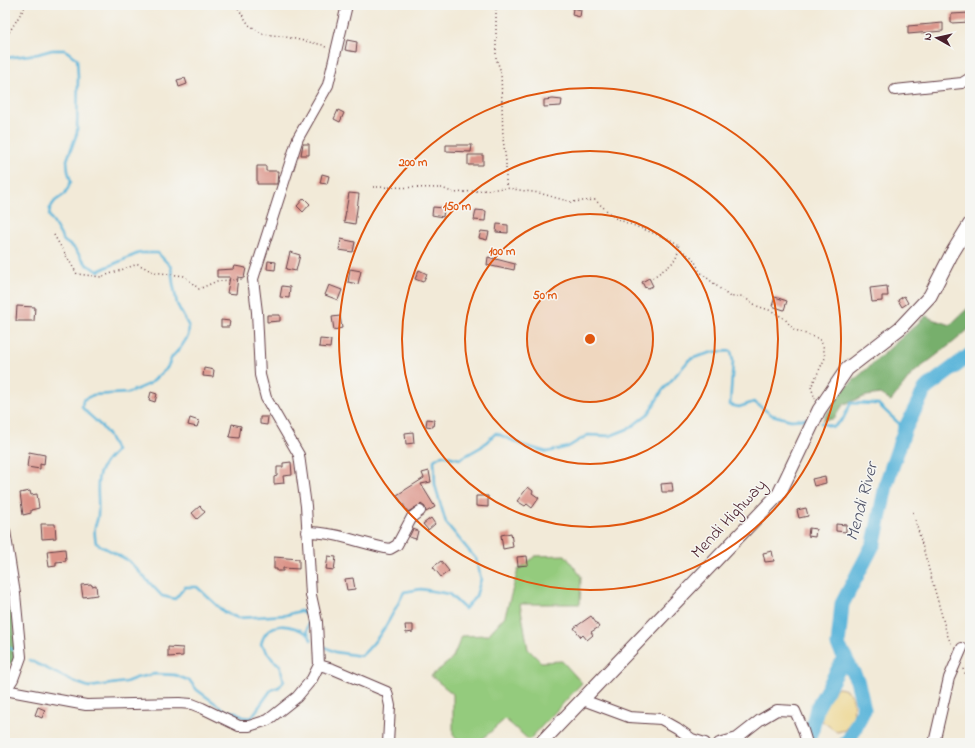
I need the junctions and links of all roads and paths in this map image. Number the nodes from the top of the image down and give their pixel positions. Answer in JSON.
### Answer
{"nodes":[{"id":1,"x":26,"y":5,"type":"edge"},
{"id":2,"x":236,"y":5,"type":"edge"},
{"id":3,"x":347,"y":5,"type":"edge"},
{"id":4,"x":496,"y":5,"type":"edge"},
{"id":5,"x":5,"y":39,"type":"edge"},
{"id":6,"x":335,"y":56,"type":"junction"},
{"id":7,"x":970,"y":78,"type":"edge"},
{"id":8,"x":5,"y":90,"type":"edge"},
{"id":9,"x":894,"y":90,"type":"dead end"},
{"id":10,"x":5,"y":100,"type":"edge"},
{"id":11,"x":373,"y":187,"type":"dead end"},
{"id":12,"x":506,"y":188,"type":"junction"},
{"id":13,"x":970,"y":224,"type":"edge"},
{"id":14,"x":54,"y":235,"type":"dead end"},
{"id":15,"x":679,"y":246,"type":"junction"},
{"id":16,"x":253,"y":279,"type":"junction"},
{"id":17,"x":650,"y":280,"type":"dead end"},
{"id":18,"x":822,"y":405,"type":"junction"},
{"id":19,"x":420,"y":511,"type":"dead end"},
{"id":20,"x":913,"y":512,"type":"dead end"},
{"id":21,"x":5,"y":531,"type":"edge"},
{"id":22,"x":307,"y":532,"type":"junction"},
{"id":23,"x":958,"y":648,"type":"joint"},
{"id":24,"x":960,"y":663,"type":"dead end"},
{"id":25,"x":319,"y":665,"type":"junction"},
{"id":26,"x":970,"y":684,"type":"edge"},
{"id":27,"x":6,"y":690,"type":"edge"},
{"id":28,"x":583,"y":700,"type":"junction"},
{"id":29,"x":388,"y":743,"type":"edge"},
{"id":30,"x":541,"y":743,"type":"edge"},
{"id":31,"x":705,"y":743,"type":"edge"},
{"id":32,"x":719,"y":743,"type":"edge"},
{"id":33,"x":807,"y":743,"type":"edge"},
{"id":34,"x":934,"y":743,"type":"edge"}],
"edges":[{"from":1,"to":5,"type":"path"},
{"from":2,"to":6,"type":"path"},
{"from":3,"to":6,"type":"street"},
{"from":4,"to":12,"type":"path"},
{"from":6,"to":16,"type":"street"},
{"from":7,"to":9,"type":"street"},
{"from":8,"to":10,"type":"path"},
{"from":11,"to":12,"type":"path"},
{"from":12,"to":15,"type":"path"},
{"from":13,"to":18,"type":"main road","name":"Mendi Highway"},
{"from":14,"to":16,"type":"path"},
{"from":15,"to":17,"type":"path"},
{"from":15,"to":18,"type":"path"},
{"from":16,"to":22,"type":"street"},
{"from":18,"to":28,"type":"main road","name":"Mendi Highway"},
{"from":19,"to":22,"type":"street"},
{"from":20,"to":23,"type":"path"},
{"from":21,"to":27,"type":"street"},
{"from":22,"to":25,"type":"street"},
{"from":23,"to":34,"type":"street"},
{"from":24,"to":26,"type":"path"},
{"from":25,"to":27,"type":"street"},
{"from":25,"to":29,"type":"street"},
{"from":28,"to":30,"type":"main road","name":"Mendi Highway"},
{"from":28,"to":31,"type":"street"},
{"from":32,"to":33,"type":"street"}]}
